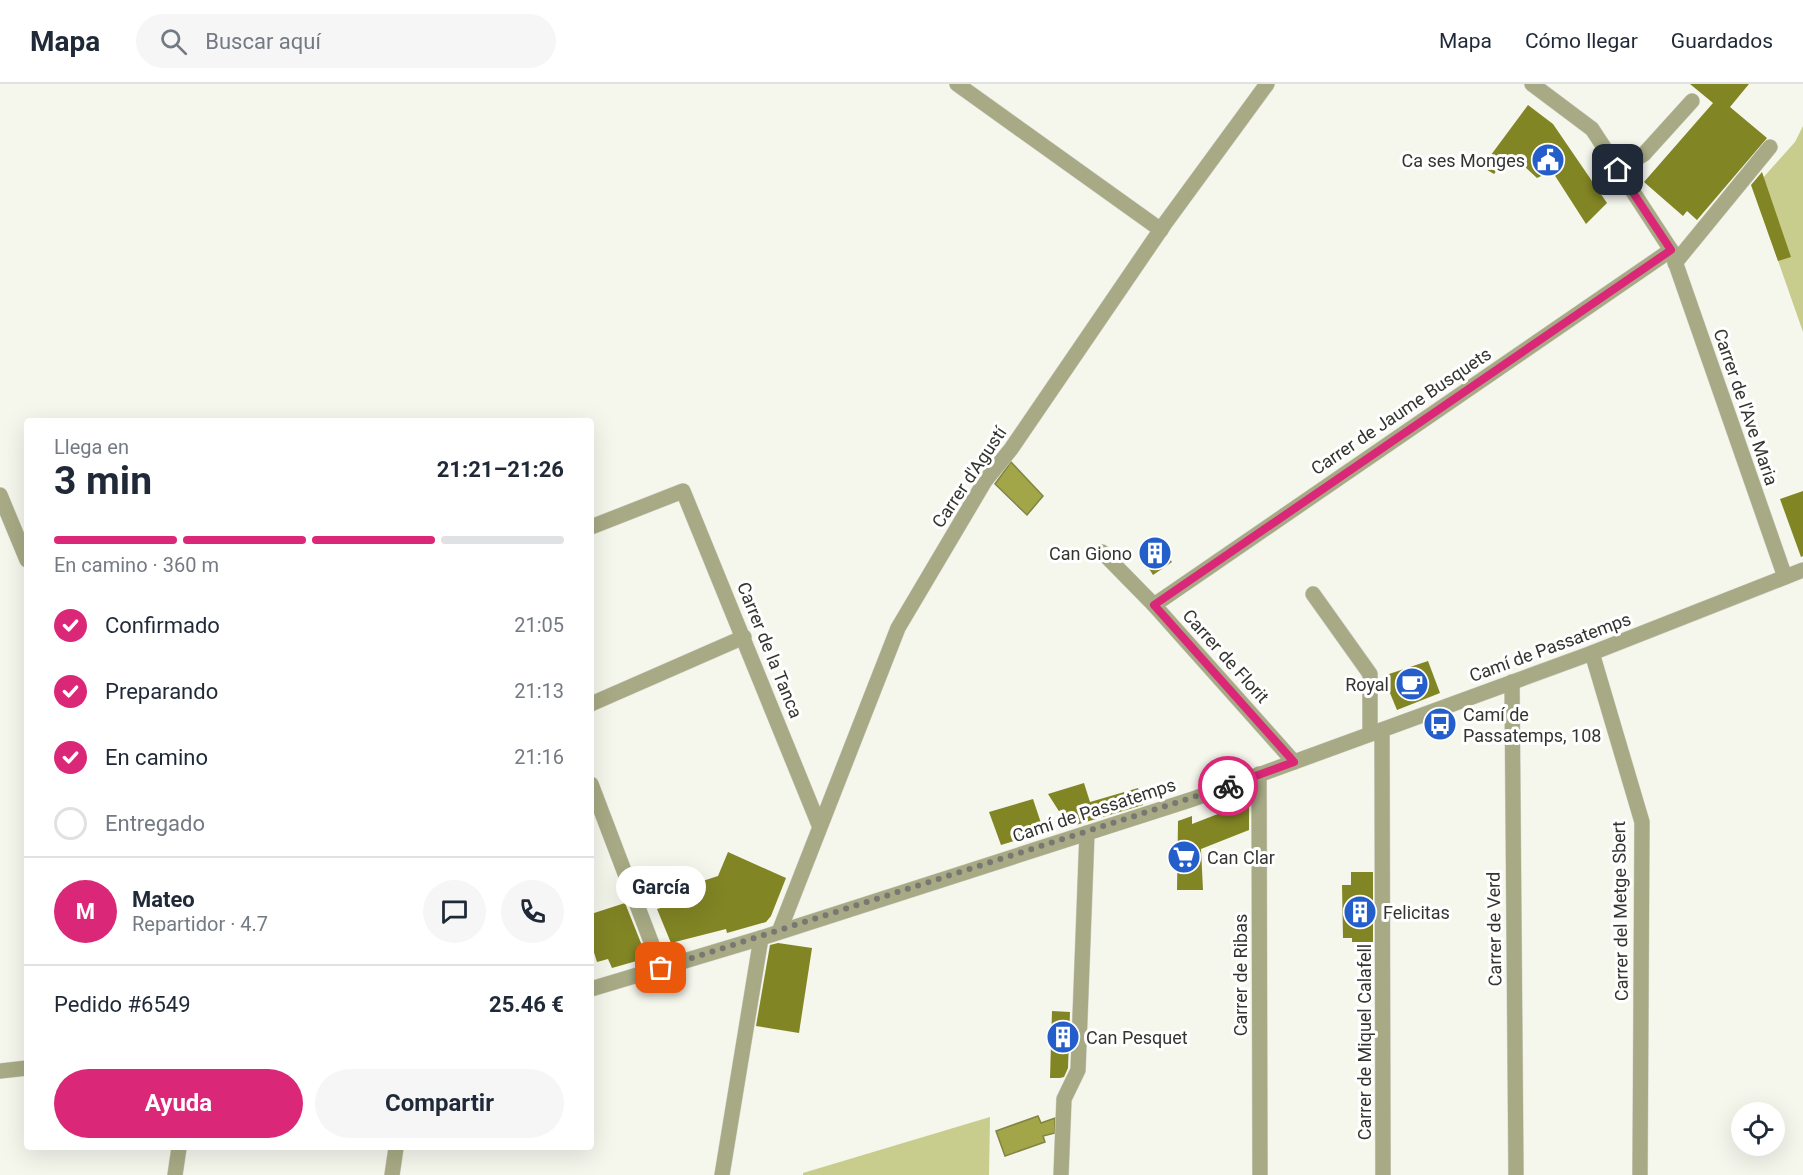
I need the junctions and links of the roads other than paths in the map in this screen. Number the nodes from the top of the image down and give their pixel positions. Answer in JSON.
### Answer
{"nodes":[{"id":1,"x":957,"y":84,"type":"edge"},
{"id":2,"x":1267,"y":84,"type":"edge"},
{"id":3,"x":1532,"y":84,"type":"edge"},
{"id":4,"x":1692,"y":101,"type":"dead end"},
{"id":5,"x":1770,"y":147,"type":"dead end"},
{"id":6,"x":1618,"y":170,"type":"junction"},
{"id":7,"x":1161,"y":230,"type":"junction"},
{"id":8,"x":1673,"y":256,"type":"junction"},
{"id":9,"x":0,"y":495,"type":"edge"},
{"id":10,"x":594,"y":526,"type":"edge"},
{"id":11,"x":1102,"y":552,"type":"dead end"},
{"id":12,"x":24,"y":553,"type":"edge"},
{"id":13,"x":1803,"y":570,"type":"edge"},
{"id":14,"x":1785,"y":577,"type":"junction"},
{"id":15,"x":1313,"y":594,"type":"dead end"},
{"id":16,"x":1154,"y":605,"type":"junction"},
{"id":17,"x":744,"y":637,"type":"junction"},
{"id":18,"x":1592,"y":653,"type":"junction"},
{"id":19,"x":1512,"y":682,"type":"junction"},
{"id":20,"x":594,"y":703,"type":"edge"},
{"id":21,"x":1376,"y":732,"type":"junction"},
{"id":22,"x":1294,"y":762,"type":"junction"},
{"id":23,"x":1259,"y":774,"type":"junction"},
{"id":24,"x":594,"y":792,"type":"edge"},
{"id":25,"x":819,"y":825,"type":"junction"},
{"id":26,"x":1087,"y":833,"type":"junction"},
{"id":27,"x":779,"y":932,"type":"junction"},
{"id":28,"x":761,"y":938,"type":"junction"},
{"id":29,"x":661,"y":968,"type":"junction"},
{"id":30,"x":594,"y":988,"type":"edge"},
{"id":31,"x":24,"y":1068,"type":"edge"},
{"id":32,"x":0,"y":1071,"type":"edge"},
{"id":33,"x":179,"y":1150,"type":"edge"},
{"id":34,"x":396,"y":1150,"type":"edge"},
{"id":35,"x":175,"y":1175,"type":"edge"},
{"id":36,"x":392,"y":1175,"type":"edge"},
{"id":37,"x":722,"y":1175,"type":"edge"},
{"id":38,"x":1061,"y":1175,"type":"edge"},
{"id":39,"x":1260,"y":1175,"type":"edge"},
{"id":40,"x":1383,"y":1175,"type":"edge"},
{"id":41,"x":1516,"y":1175,"type":"edge"},
{"id":42,"x":1640,"y":1175,"type":"edge"}],
"edges":[{"from":1,"to":7,"type":"street"},
{"from":2,"to":7,"type":"street","name":"Carrer d'Agustí"},
{"from":3,"to":6,"type":"street","name":"Carrer de l'Ave Maria"},
{"from":4,"to":6,"type":"street"},
{"from":5,"to":8,"type":"street","name":"Carrer de Jaume Busquets"},
{"from":6,"to":8,"type":"street","name":"Carrer de l'Ave Maria"},
{"from":7,"to":25,"type":"street","name":"Carrer d'Agustí"},
{"from":8,"to":14,"type":"street","name":"Carrer de l'Ave Maria"},
{"from":8,"to":16,"type":"street","name":"Carrer de Jaume Busquets"},
{"from":9,"to":12,"type":"street"},
{"from":10,"to":17,"type":"street","name":"Carrer de la Tanca"},
{"from":11,"to":16,"type":"street","name":"Carrer de Florit"},
{"from":13,"to":14,"type":"street","name":"Camí de Passatemps"},
{"from":14,"to":18,"type":"street","name":"Camí de Passatemps"},
{"from":15,"to":21,"type":"street","name":"Carrer de Miquel Calafell"},
{"from":16,"to":22,"type":"street","name":"Carrer de Florit"},
{"from":17,"to":20,"type":"street"},
{"from":17,"to":25,"type":"street","name":"Carrer de la Tanca"},
{"from":18,"to":19,"type":"street","name":"Camí de Passatemps"},
{"from":18,"to":42,"type":"street","name":"Carrer del Metge Sbert"},
{"from":19,"to":21,"type":"street","name":"Camí de Passatemps"},
{"from":19,"to":41,"type":"street","name":"Carrer de Verd"},
{"from":21,"to":22,"type":"street","name":"Camí de Passatemps"},
{"from":21,"to":40,"type":"street","name":"Carrer de Miquel Calafell"},
{"from":22,"to":23,"type":"street","name":"Camí de Passatemps"},
{"from":23,"to":26,"type":"street","name":"Camí de Passatemps"},
{"from":23,"to":39,"type":"street","name":"Carrer de Ribas"},
{"from":24,"to":29,"type":"street"},
{"from":25,"to":27,"type":"street","name":"Carrer d'Agustí"},
{"from":26,"to":27,"type":"street","name":"Camí de Passatemps"},
{"from":26,"to":38,"type":"street"},
{"from":27,"to":28,"type":"street","name":"Camí de Passatemps"},
{"from":28,"to":29,"type":"street","name":"Camí de Passatemps"},
{"from":28,"to":37,"type":"street"},
{"from":29,"to":30,"type":"street","name":"Camí de Passatemps"},
{"from":31,"to":32,"type":"street"},
{"from":33,"to":35,"type":"street"},
{"from":34,"to":36,"type":"street"}]}
